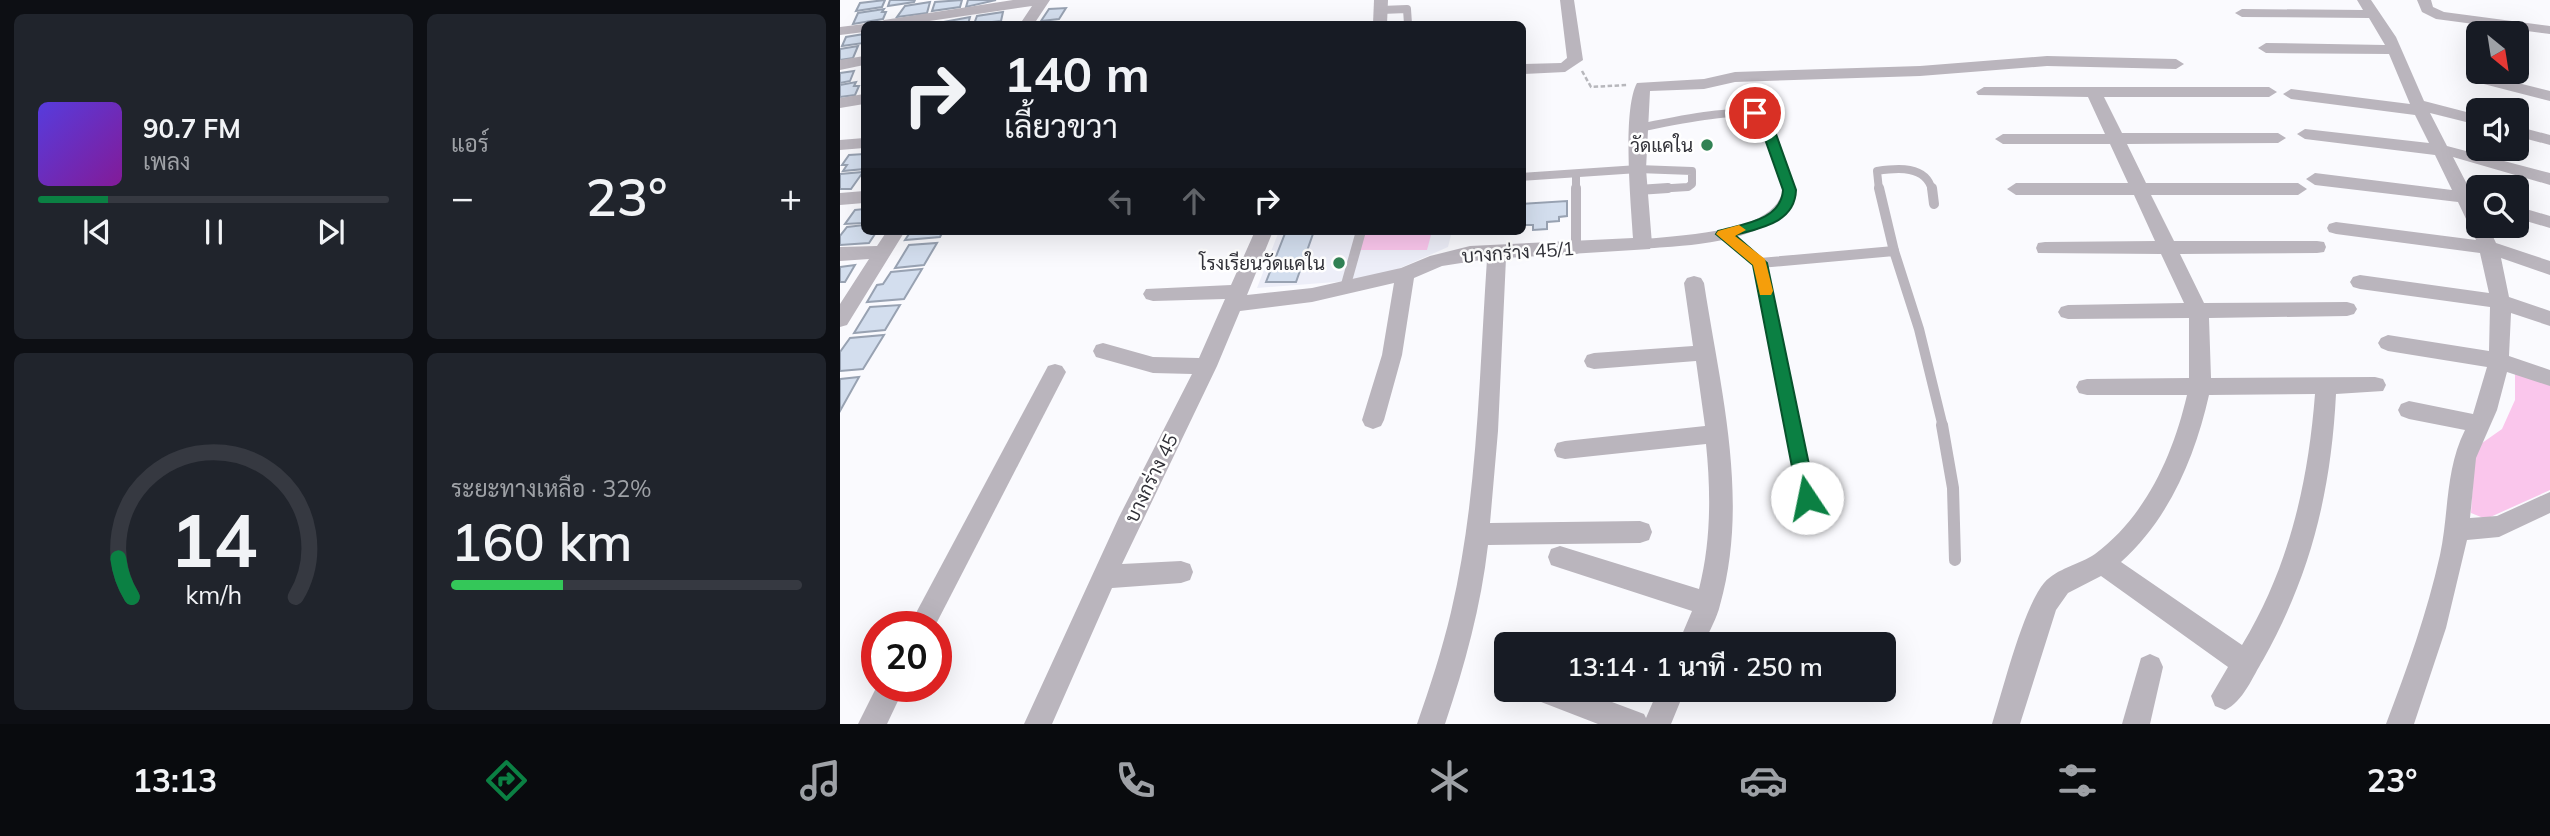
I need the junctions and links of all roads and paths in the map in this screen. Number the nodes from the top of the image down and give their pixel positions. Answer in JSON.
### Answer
{"nodes":[{"id":1,"x":1042,"y":0,"type":"edge"},
{"id":2,"x":1567,"y":0,"type":"edge"},
{"id":3,"x":2424,"y":0,"type":"edge"},
{"id":4,"x":2369,"y":7,"type":"edge"},
{"id":5,"x":1381,"y":11,"type":"edge"},
{"id":6,"x":2242,"y":13,"type":"dead end"},
{"id":7,"x":904,"y":21,"type":"edge"},
{"id":8,"x":1029,"y":21,"type":"edge"},
{"id":9,"x":1408,"y":21,"type":"edge"},
{"id":10,"x":861,"y":28,"type":"edge"},
{"id":11,"x":2550,"y":30,"type":"edge"},
{"id":12,"x":840,"y":31,"type":"edge"},
{"id":13,"x":2266,"y":48,"type":"dead end"},
{"id":14,"x":2395,"y":50,"type":"junction"},
{"id":15,"x":1575,"y":60,"type":"junction"},
{"id":16,"x":861,"y":62,"type":"edge"},
{"id":17,"x":2176,"y":64,"type":"dead end"},
{"id":18,"x":840,"y":65,"type":"edge"},
{"id":19,"x":1526,"y":69,"type":"edge"},
{"id":20,"x":1708,"y":75,"type":"dead end"},
{"id":21,"x":2502,"y":84,"type":"edge"},
{"id":22,"x":1644,"y":85,"type":"junction"},
{"id":23,"x":1984,"y":92,"type":"dead end"},
{"id":24,"x":2269,"y":92,"type":"dead end"},
{"id":25,"x":2094,"y":93,"type":"junction"},
{"id":26,"x":2291,"y":94,"type":"dead end"},
{"id":27,"x":2550,"y":96,"type":"edge"},
{"id":28,"x":861,"y":100,"type":"edge"},
{"id":29,"x":840,"y":103,"type":"edge"},
{"id":30,"x":2421,"y":108,"type":"junction"},
{"id":31,"x":2466,"y":117,"type":"edge"},
{"id":32,"x":1639,"y":128,"type":"junction"},
{"id":33,"x":2305,"y":134,"type":"dead end"},
{"id":34,"x":2529,"y":134,"type":"edge"},
{"id":35,"x":2116,"y":138,"type":"junction"},
{"id":36,"x":2278,"y":138,"type":"dead end"},
{"id":37,"x":2003,"y":139,"type":"dead end"},
{"id":38,"x":2550,"y":140,"type":"edge"},
{"id":39,"x":861,"y":143,"type":"edge"},
{"id":40,"x":840,"y":145,"type":"edge"},
{"id":41,"x":2440,"y":150,"type":"junction"},
{"id":42,"x":1637,"y":169,"type":"junction"},
{"id":43,"x":1576,"y":174,"type":"junction"},
{"id":44,"x":1526,"y":177,"type":"edge"},
{"id":45,"x":2315,"y":179,"type":"dead end"},
{"id":46,"x":2550,"y":179,"type":"edge"},
{"id":47,"x":2016,"y":189,"type":"dead end"},
{"id":48,"x":2298,"y":189,"type":"dead end"},
{"id":49,"x":2466,"y":189,"type":"edge"},
{"id":50,"x":1638,"y":190,"type":"junction"},
{"id":51,"x":2140,"y":190,"type":"junction"},
{"id":52,"x":2466,"y":196,"type":"edge"},
{"id":53,"x":861,"y":197,"type":"edge"},
{"id":54,"x":840,"y":199,"type":"edge"},
{"id":55,"x":1934,"y":204,"type":"dead end"},
{"id":56,"x":2529,"y":216,"type":"edge"},
{"id":57,"x":2550,"y":222,"type":"edge"},
{"id":58,"x":2336,"y":228,"type":"dead end"},
{"id":59,"x":1723,"y":234,"type":"junction"},
{"id":60,"x":893,"y":235,"type":"edge"},
{"id":61,"x":1262,"y":235,"type":"edge"},
{"id":62,"x":1360,"y":235,"type":"edge"},
{"id":63,"x":2486,"y":238,"type":"edge"},
{"id":64,"x":1643,"y":244,"type":"junction"},
{"id":65,"x":2168,"y":246,"type":"junction"},
{"id":66,"x":2318,"y":247,"type":"dead end"},
{"id":67,"x":2490,"y":247,"type":"junction"},
{"id":68,"x":2045,"y":248,"type":"dead end"},
{"id":69,"x":1576,"y":249,"type":"junction"},
{"id":70,"x":883,"y":251,"type":"junction"},
{"id":71,"x":1894,"y":251,"type":"junction"},
{"id":72,"x":1497,"y":252,"type":"junction"},
{"id":73,"x":840,"y":254,"type":"edge"},
{"id":74,"x":1760,"y":263,"type":"junction"},
{"id":75,"x":2550,"y":268,"type":"edge"},
{"id":76,"x":1405,"y":274,"type":"junction"},
{"id":77,"x":2360,"y":282,"type":"dead end"},
{"id":78,"x":1694,"y":283,"type":"dead end"},
{"id":79,"x":1345,"y":288,"type":"junction"},
{"id":80,"x":1153,"y":294,"type":"dead end"},
{"id":81,"x":1236,"y":298,"type":"junction"},
{"id":82,"x":2498,"y":301,"type":"junction"},
{"id":83,"x":2347,"y":309,"type":"dead end"},
{"id":84,"x":2198,"y":311,"type":"junction"},
{"id":85,"x":2068,"y":312,"type":"dead end"},
{"id":86,"x":842,"y":315,"type":"edge"},
{"id":87,"x":2550,"y":320,"type":"edge"},
{"id":88,"x":2388,"y":343,"type":"dead end"},
{"id":89,"x":1103,"y":351,"type":"dead end"},
{"id":90,"x":1703,"y":353,"type":"junction"},
{"id":91,"x":1594,"y":361,"type":"dead end"},
{"id":92,"x":2500,"y":361,"type":"junction"},
{"id":93,"x":1206,"y":366,"type":"junction"},
{"id":94,"x":1055,"y":372,"type":"dead end"},
{"id":95,"x":2550,"y":378,"type":"edge"},
{"id":96,"x":2375,"y":384,"type":"dead end"},
{"id":97,"x":2200,"y":385,"type":"junction"},
{"id":98,"x":2326,"y":385,"type":"junction"},
{"id":99,"x":2087,"y":387,"type":"dead end"},
{"id":100,"x":2409,"y":410,"type":"dead end"},
{"id":101,"x":1373,"y":420,"type":"dead end"},
{"id":102,"x":2480,"y":424,"type":"junction"},
{"id":103,"x":1716,"y":434,"type":"junction"},
{"id":104,"x":1566,"y":450,"type":"dead end"},
{"id":105,"x":2550,"y":502,"type":"edge"},
{"id":106,"x":1812,"y":524,"type":"dead end"},
{"id":107,"x":2457,"y":530,"type":"junction"},
{"id":108,"x":1640,"y":532,"type":"dead end"},
{"id":109,"x":1476,"y":534,"type":"junction"},
{"id":110,"x":1560,"y":557,"type":"dead end"},
{"id":111,"x":1955,"y":560,"type":"dead end"},
{"id":112,"x":2102,"y":563,"type":"junction"},
{"id":113,"x":1181,"y":572,"type":"dead end"},
{"id":114,"x":1105,"y":577,"type":"junction"},
{"id":115,"x":1708,"y":604,"type":"junction"},
{"id":116,"x":930,"y":611,"type":"edge"},
{"id":117,"x":1696,"y":632,"type":"edge"},
{"id":118,"x":2247,"y":663,"type":"junction"},
{"id":119,"x":2151,"y":667,"type":"dead end"},
{"id":120,"x":2225,"y":696,"type":"dead end"},
{"id":121,"x":883,"y":702,"type":"edge"},
{"id":122,"x":1577,"y":702,"type":"edge"},
{"id":123,"x":1666,"y":702,"type":"edge"},
{"id":124,"x":872,"y":724,"type":"edge"},
{"id":125,"x":1038,"y":724,"type":"edge"},
{"id":126,"x":1431,"y":724,"type":"edge"},
{"id":127,"x":1634,"y":724,"type":"edge"},
{"id":128,"x":1657,"y":724,"type":"edge"},
{"id":129,"x":2006,"y":724,"type":"edge"},
{"id":130,"x":2136,"y":724,"type":"edge"},
{"id":131,"x":2400,"y":724,"type":"edge"}],
"edges":[{"from":1,"to":7,"type":"street"},
{"from":1,"to":8,"type":"street"},
{"from":2,"to":15,"type":"street"},
{"from":3,"to":11,"type":"street"},
{"from":4,"to":6,"type":"street"},
{"from":4,"to":14,"type":"street"},
{"from":5,"to":9,"type":"lane"},
{"from":10,"to":12,"type":"street"},
{"from":13,"to":14,"type":"street"},
{"from":14,"to":30,"type":"street"},
{"from":15,"to":19,"type":"street"},
{"from":15,"to":22,"type":"path"},
{"from":16,"to":18,"type":"street"},
{"from":17,"to":22,"type":"street"},
{"from":20,"to":22,"type":"street"},
{"from":21,"to":27,"type":"street"},
{"from":22,"to":32,"type":"street"},
{"from":23,"to":25,"type":"street"},
{"from":24,"to":25,"type":"street"},
{"from":25,"to":35,"type":"street"},
{"from":26,"to":30,"type":"street"},
{"from":28,"to":29,"type":"street"},
{"from":30,"to":31,"type":"street"},
{"from":30,"to":41,"type":"street"},
{"from":32,"to":42,"type":"street"},
{"from":32,"to":59,"type":"lane","name":"บางกร่าง 45/1"},
{"from":33,"to":41,"type":"street"},
{"from":34,"to":38,"type":"street"},
{"from":35,"to":36,"type":"street"},
{"from":35,"to":37,"type":"street"},
{"from":35,"to":51,"type":"street"},
{"from":39,"to":40,"type":"street"},
{"from":41,"to":46,"type":"street"},
{"from":41,"to":49,"type":"street"},
{"from":42,"to":43,"type":"lane"},
{"from":42,"to":50,"type":"street"},
{"from":42,"to":50,"type":"lane"},
{"from":43,"to":44,"type":"lane"},
{"from":43,"to":69,"type":"lane"},
{"from":45,"to":52,"type":"street"},
{"from":47,"to":51,"type":"street"},
{"from":48,"to":51,"type":"street"},
{"from":50,"to":64,"type":"street"},
{"from":51,"to":65,"type":"street"},
{"from":53,"to":54,"type":"street"},
{"from":55,"to":71,"type":"lane"},
{"from":56,"to":57,"type":"street"},
{"from":58,"to":67,"type":"street"},
{"from":59,"to":64,"type":"lane","name":"บางกร่าง 45/1"},
{"from":59,"to":74,"type":"lane"},
{"from":60,"to":70,"type":"street"},
{"from":61,"to":81,"type":"street","name":"บางกร่าง 45"},
{"from":62,"to":79,"type":"lane"},
{"from":63,"to":67,"type":"street"},
{"from":64,"to":69,"type":"street","name":"บางกร่าง 45/1"},
{"from":65,"to":66,"type":"street"},
{"from":65,"to":68,"type":"street"},
{"from":65,"to":84,"type":"street"},
{"from":67,"to":75,"type":"street"},
{"from":67,"to":82,"type":"street"},
{"from":69,"to":72,"type":"street","name":"บางกร่าง 45/1"},
{"from":70,"to":73,"type":"street"},
{"from":70,"to":86,"type":"street"},
{"from":71,"to":74,"type":"lane"},
{"from":71,"to":111,"type":"lane"},
{"from":72,"to":76,"type":"street","name":"บางกร่าง 45/1"},
{"from":72,"to":109,"type":"street"},
{"from":74,"to":106,"type":"lane"},
{"from":76,"to":79,"type":"street","name":"บางกร่าง 45/1"},
{"from":76,"to":101,"type":"street"},
{"from":77,"to":82,"type":"street"},
{"from":78,"to":90,"type":"street"},
{"from":79,"to":81,"type":"street","name":"บางกร่าง 45/1"},
{"from":80,"to":81,"type":"street","name":"บางกร่าง 45/1"},
{"from":81,"to":93,"type":"street","name":"บางกร่าง 45"},
{"from":82,"to":87,"type":"street"},
{"from":82,"to":92,"type":"street"},
{"from":83,"to":84,"type":"street"},
{"from":84,"to":85,"type":"street"},
{"from":84,"to":97,"type":"street"},
{"from":88,"to":92,"type":"street"},
{"from":89,"to":93,"type":"street"},
{"from":90,"to":91,"type":"street"},
{"from":90,"to":103,"type":"street"},
{"from":92,"to":95,"type":"street"},
{"from":92,"to":102,"type":"street"},
{"from":93,"to":114,"type":"street","name":"บางกร่าง 45"},
{"from":94,"to":116,"type":"street"},
{"from":96,"to":98,"type":"street"},
{"from":97,"to":98,"type":"street"},
{"from":97,"to":99,"type":"street"},
{"from":97,"to":112,"type":"street"},
{"from":98,"to":118,"type":"street"},
{"from":100,"to":102,"type":"street"},
{"from":102,"to":107,"type":"street"},
{"from":103,"to":104,"type":"street"},
{"from":103,"to":115,"type":"street"},
{"from":105,"to":107,"type":"street"},
{"from":107,"to":131,"type":"street"},
{"from":108,"to":109,"type":"street"},
{"from":109,"to":126,"type":"street"},
{"from":110,"to":115,"type":"street"},
{"from":112,"to":118,"type":"street"},
{"from":112,"to":129,"type":"street"},
{"from":113,"to":114,"type":"street"},
{"from":114,"to":125,"type":"street","name":"บางกร่าง 45"},
{"from":115,"to":117,"type":"street"},
{"from":118,"to":120,"type":"street"},
{"from":119,"to":130,"type":"street"},
{"from":121,"to":124,"type":"street"},
{"from":122,"to":127,"type":"street"},
{"from":123,"to":128,"type":"street"}]}
